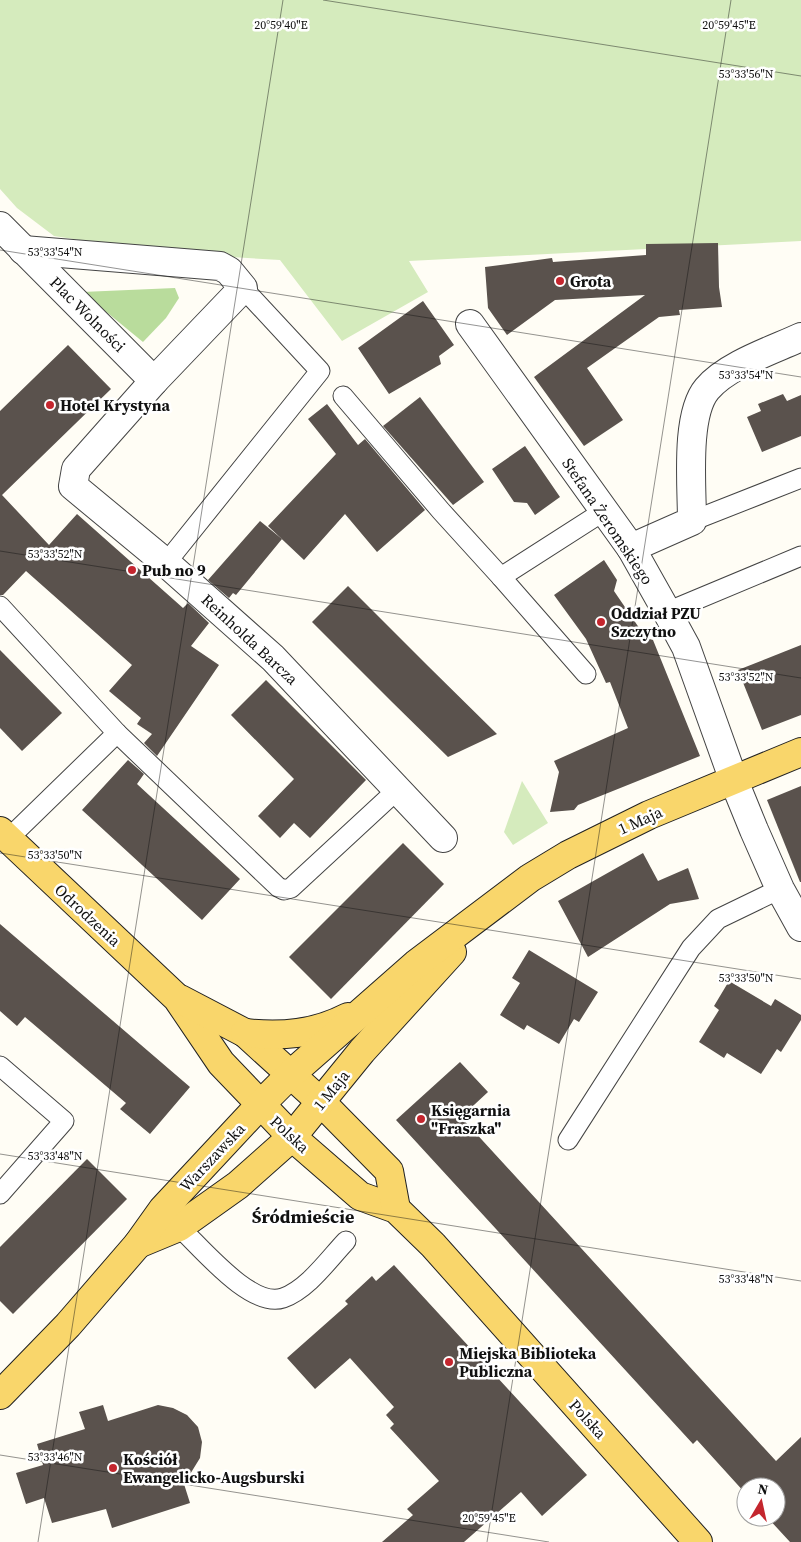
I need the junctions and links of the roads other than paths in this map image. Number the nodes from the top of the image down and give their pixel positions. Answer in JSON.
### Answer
{"nodes":[{"id":1,"x":0,"y":226,"type":"edge"},
{"id":2,"x":24,"y":250,"type":"junction"},
{"id":3,"x":244,"y":288,"type":"junction"},
{"id":4,"x":470,"y":324,"type":"dead end"},
{"id":5,"x":801,"y":337,"type":"edge"},
{"id":6,"x":154,"y":381,"type":"junction"},
{"id":7,"x":343,"y":396,"type":"dead end"},
{"id":8,"x":801,"y":478,"type":"edge"},
{"id":9,"x":604,"y":511,"type":"junction"},
{"id":10,"x":692,"y":521,"type":"junction"},
{"id":11,"x":631,"y":548,"type":"junction"},
{"id":12,"x":801,"y":556,"type":"edge"},
{"id":13,"x":166,"y":563,"type":"junction"},
{"id":14,"x":502,"y":577,"type":"junction"},
{"id":15,"x":0,"y":606,"type":"edge"},
{"id":16,"x":667,"y":612,"type":"junction"},
{"id":17,"x":586,"y":674,"type":"dead end"},
{"id":18,"x":118,"y":733,"type":"junction"},
{"id":19,"x":801,"y":752,"type":"edge"},
{"id":20,"x":734,"y":780,"type":"junction"},
{"id":21,"x":397,"y":790,"type":"junction"},
{"id":22,"x":4,"y":835,"type":"edge"},
{"id":23,"x":443,"y":838,"type":"dead end"},
{"id":24,"x":780,"y":889,"type":"junction"},
{"id":25,"x":491,"y":908,"type":"junction"},
{"id":26,"x":801,"y":927,"type":"edge"},
{"id":27,"x":176,"y":998,"type":"junction"},
{"id":28,"x":371,"y":1005,"type":"junction"},
{"id":29,"x":246,"y":1034,"type":"junction"},
{"id":30,"x":0,"y":1066,"type":"edge"},
{"id":31,"x":291,"y":1074,"type":"junction"},
{"id":32,"x":321,"y":1102,"type":"junction"},
{"id":33,"x":260,"y":1105,"type":"junction"},
{"id":34,"x":292,"y":1137,"type":"junction"},
{"id":35,"x":568,"y":1140,"type":"dead end"},
{"id":36,"x":0,"y":1194,"type":"edge"},
{"id":37,"x":396,"y":1209,"type":"junction"},
{"id":38,"x":179,"y":1227,"type":"junction"},
{"id":39,"x":346,"y":1241,"type":"dead end"},
{"id":40,"x":138,"y":1244,"type":"junction"},
{"id":41,"x":0,"y":1395,"type":"edge"},
{"id":42,"x":698,"y":1542,"type":"edge"}],
"edges":[{"from":1,"to":2,"type":"street","name":"Plac Wolności"},
{"from":2,"to":3,"type":"street"},
{"from":2,"to":6,"type":"street","name":"Plac Wolności"},
{"from":3,"to":6,"type":"street","name":"Reinholda Barcza"},
{"from":3,"to":13,"type":"lane"},
{"from":4,"to":9,"type":"street","name":"Stefana Żeromskiego"},
{"from":5,"to":10,"type":"street"},
{"from":6,"to":13,"type":"street","name":"Reinholda Barcza"},
{"from":7,"to":14,"type":"lane"},
{"from":8,"to":10,"type":"lane"},
{"from":9,"to":11,"type":"street","name":"Stefana Żeromskiego"},
{"from":9,"to":14,"type":"lane"},
{"from":10,"to":11,"type":"street"},
{"from":11,"to":16,"type":"street","name":"Stefana Żeromskiego"},
{"from":12,"to":16,"type":"lane"},
{"from":13,"to":21,"type":"street","name":"Reinholda Barcza"},
{"from":14,"to":17,"type":"lane"},
{"from":15,"to":18,"type":"lane"},
{"from":16,"to":20,"type":"street","name":"Stefana Żeromskiego"},
{"from":18,"to":21,"type":"lane"},
{"from":18,"to":22,"type":"lane"},
{"from":19,"to":20,"type":"main road","name":"1 Maja"},
{"from":20,"to":24,"type":"street","name":"Stefana Żeromskiego"},
{"from":20,"to":25,"type":"main road","name":"1 Maja"},
{"from":21,"to":23,"type":"street","name":"Reinholda Barcza"},
{"from":22,"to":27,"type":"main road","name":"Odrodzenia"},
{"from":24,"to":26,"type":"street","name":"Stefana Żeromskiego"},
{"from":24,"to":35,"type":"lane"},
{"from":25,"to":28,"type":"main road","name":"1 Maja"},
{"from":25,"to":32,"type":"main road","name":"1 Maja"},
{"from":27,"to":29,"type":"main road","name":"Odrodzenia"},
{"from":27,"to":33,"type":"main road","name":"Odrodzenia"},
{"from":28,"to":29,"type":"main road","name":"1 Maja"},
{"from":28,"to":31,"type":"main road","name":"1 Maja"},
{"from":29,"to":31,"type":"main road","name":"Odrodzenia"},
{"from":30,"to":36,"type":"lane"},
{"from":31,"to":32,"type":"main road","name":"Odrodzenia"},
{"from":31,"to":33,"type":"main road","name":"Warszawska"},
{"from":32,"to":34,"type":"main road","name":"1 Maja"},
{"from":32,"to":37,"type":"main road"},
{"from":33,"to":34,"type":"main road","name":"Polska"},
{"from":33,"to":40,"type":"main road","name":"Warszawska"},
{"from":34,"to":37,"type":"main road","name":"Polska"},
{"from":34,"to":38,"type":"main road","name":"Warszawska"},
{"from":37,"to":42,"type":"main road","name":"Polska"},
{"from":38,"to":39,"type":"lane"},
{"from":38,"to":40,"type":"main road","name":"Warszawska"},
{"from":40,"to":41,"type":"main road","name":"Warszawska"}]}
